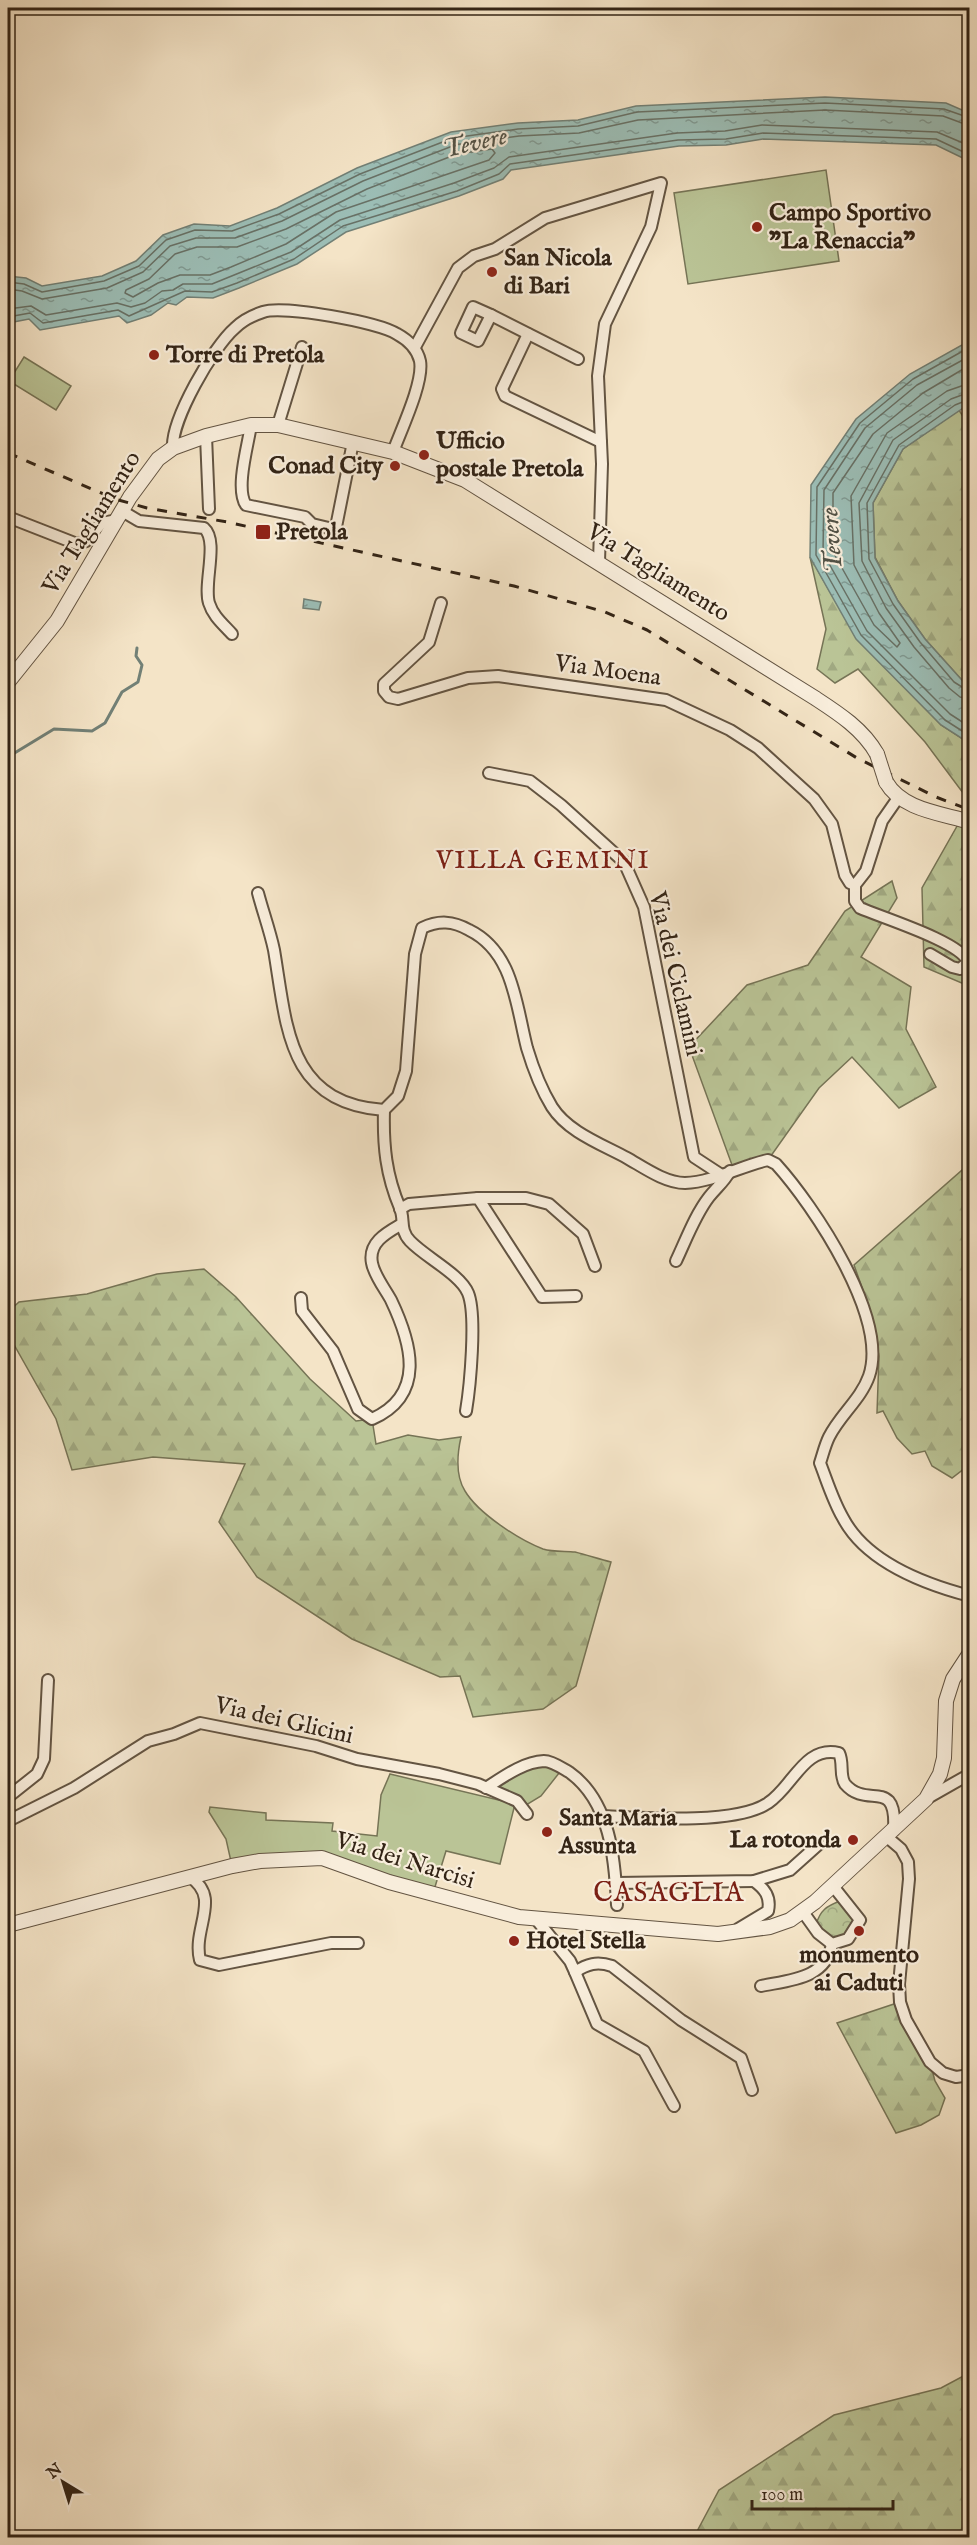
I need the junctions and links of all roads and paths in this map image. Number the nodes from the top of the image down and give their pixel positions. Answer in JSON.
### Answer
{"nodes":[{"id":1,"x":491,"y":315,"type":"dead end"},
{"id":2,"x":528,"y":334,"type":"junction"},
{"id":3,"x":302,"y":347,"type":"dead end"},
{"id":4,"x":415,"y":347,"type":"junction"},
{"id":5,"x":578,"y":359,"type":"dead end"},
{"id":6,"x":251,"y":425,"type":"junction"},
{"id":7,"x":278,"y":425,"type":"junction"},
{"id":8,"x":206,"y":436,"type":"junction"},
{"id":9,"x":353,"y":442,"type":"junction"},
{"id":10,"x":601,"y":442,"type":"junction"},
{"id":11,"x":173,"y":448,"type":"junction"},
{"id":12,"x":393,"y":452,"type":"junction"},
{"id":13,"x":209,"y":509,"type":"dead end"},
{"id":14,"x":119,"y":516,"type":"junction"},
{"id":15,"x":8,"y":520,"type":"edge"},
{"id":16,"x":599,"y":562,"type":"junction"},
{"id":17,"x":441,"y":603,"type":"dead end"},
{"id":18,"x":232,"y":634,"type":"dead end"},
{"id":19,"x":8,"y":682,"type":"edge"},
{"id":20,"x":489,"y":773,"type":"dead end"},
{"id":21,"x":898,"y":798,"type":"junction"},
{"id":22,"x":969,"y":822,"type":"edge"},
{"id":23,"x":855,"y":885,"type":"junction"},
{"id":24,"x":258,"y":893,"type":"dead end"},
{"id":25,"x":930,"y":954,"type":"dead end"},
{"id":26,"x":384,"y":1110,"type":"junction"},
{"id":27,"x":725,"y":1172,"type":"junction"},
{"id":28,"x":478,"y":1198,"type":"junction"},
{"id":29,"x":400,"y":1209,"type":"junction"},
{"id":30,"x":400,"y":1225,"type":"junction"},
{"id":31,"x":676,"y":1261,"type":"dead end"},
{"id":32,"x":595,"y":1266,"type":"dead end"},
{"id":33,"x":576,"y":1296,"type":"dead end"},
{"id":34,"x":302,"y":1298,"type":"dead end"},
{"id":35,"x":466,"y":1412,"type":"dead end"},
{"id":36,"x":969,"y":1596,"type":"edge"},
{"id":37,"x":969,"y":1653,"type":"edge"},
{"id":38,"x":48,"y":1680,"type":"dead end"},
{"id":39,"x":969,"y":1774,"type":"edge"},
{"id":40,"x":486,"y":1788,"type":"junction"},
{"id":41,"x":8,"y":1797,"type":"edge"},
{"id":42,"x":926,"y":1799,"type":"junction"},
{"id":43,"x":527,"y":1814,"type":"dead end"},
{"id":44,"x":603,"y":1816,"type":"junction"},
{"id":45,"x":8,"y":1821,"type":"edge"},
{"id":46,"x":890,"y":1834,"type":"junction"},
{"id":47,"x":819,"y":1844,"type":"dead end"},
{"id":48,"x":190,"y":1877,"type":"junction"},
{"id":49,"x":754,"y":1881,"type":"junction"},
{"id":50,"x":616,"y":1883,"type":"junction"},
{"id":51,"x":833,"y":1886,"type":"junction"},
{"id":52,"x":617,"y":1905,"type":"dead end"},
{"id":53,"x":803,"y":1912,"type":"junction"},
{"id":54,"x":536,"y":1919,"type":"junction"},
{"id":55,"x":8,"y":1925,"type":"edge"},
{"id":56,"x":731,"y":1932,"type":"junction"},
{"id":57,"x":358,"y":1943,"type":"dead end"},
{"id":58,"x":832,"y":1944,"type":"junction"},
{"id":59,"x":575,"y":1972,"type":"junction"},
{"id":60,"x":761,"y":1986,"type":"dead end"},
{"id":61,"x":969,"y":2075,"type":"edge"},
{"id":62,"x":752,"y":2090,"type":"dead end"},
{"id":63,"x":674,"y":2106,"type":"dead end"}],
"edges":[{"from":1,"to":2,"type":"street"},
{"from":2,"to":5,"type":"street"},
{"from":2,"to":10,"type":"street"},
{"from":3,"to":7,"type":"street"},
{"from":4,"to":10,"type":"street"},
{"from":4,"to":11,"type":"street"},
{"from":4,"to":12,"type":"street"},
{"from":6,"to":7,"type":"street","name":"Via Tagliamento"},
{"from":6,"to":8,"type":"street","name":"Via Tagliamento"},
{"from":6,"to":9,"type":"street"},
{"from":7,"to":9,"type":"street","name":"Via Tagliamento"},
{"from":8,"to":11,"type":"street","name":"Via Tagliamento"},
{"from":8,"to":13,"type":"street"},
{"from":9,"to":12,"type":"street","name":"Via Tagliamento"},
{"from":10,"to":16,"type":"street"},
{"from":11,"to":14,"type":"street","name":"Via Tagliamento"},
{"from":12,"to":16,"type":"street","name":"Via Tagliamento"},
{"from":14,"to":15,"type":"street"},
{"from":14,"to":18,"type":"street"},
{"from":14,"to":19,"type":"street","name":"Via Tagliamento"},
{"from":16,"to":21,"type":"street","name":"Via Tagliamento","bridge":true},
{"from":17,"to":23,"type":"street","name":"Via Moena"},
{"from":20,"to":27,"type":"street","name":"Via dei Ciclamini"},
{"from":21,"to":22,"type":"street"},
{"from":21,"to":23,"type":"street"},
{"from":23,"to":25,"type":"street","name":"Via Moena"},
{"from":24,"to":26,"type":"street"},
{"from":26,"to":27,"type":"street"},
{"from":26,"to":29,"type":"street"},
{"from":27,"to":31,"type":"street"},
{"from":27,"to":36,"type":"street"},
{"from":28,"to":29,"type":"street"},
{"from":28,"to":32,"type":"street"},
{"from":28,"to":33,"type":"street"},
{"from":29,"to":30,"type":"street"},
{"from":30,"to":34,"type":"street"},
{"from":30,"to":35,"type":"street"},
{"from":37,"to":42,"type":"street","name":"Via dei Narcisi"},
{"from":38,"to":41,"type":"street"},
{"from":39,"to":42,"type":"street"},
{"from":40,"to":43,"type":"street","name":"Via dei Glicini"},
{"from":40,"to":44,"type":"street"},
{"from":40,"to":45,"type":"street","name":"Via dei Glicini"},
{"from":42,"to":46,"type":"street","name":"Via dei Narcisi"},
{"from":44,"to":46,"type":"street"},
{"from":44,"to":50,"type":"street"},
{"from":46,"to":51,"type":"street","name":"Via dei Narcisi"},
{"from":46,"to":61,"type":"street"},
{"from":47,"to":49,"type":"street"},
{"from":48,"to":54,"type":"street","name":"Via dei Narcisi"},
{"from":48,"to":55,"type":"street","name":"Via dei Narcisi"},
{"from":48,"to":57,"type":"street"},
{"from":49,"to":50,"type":"street"},
{"from":49,"to":56,"type":"street"},
{"from":50,"to":52,"type":"street"},
{"from":51,"to":53,"type":"street","name":"Via dei Narcisi"},
{"from":51,"to":58,"type":"street"},
{"from":53,"to":56,"type":"street","name":"Via dei Narcisi"},
{"from":53,"to":58,"type":"street"},
{"from":54,"to":56,"type":"street","name":"Via dei Narcisi"},
{"from":54,"to":59,"type":"street"},
{"from":58,"to":60,"type":"street"},
{"from":59,"to":62,"type":"street"},
{"from":59,"to":63,"type":"street"}]}
